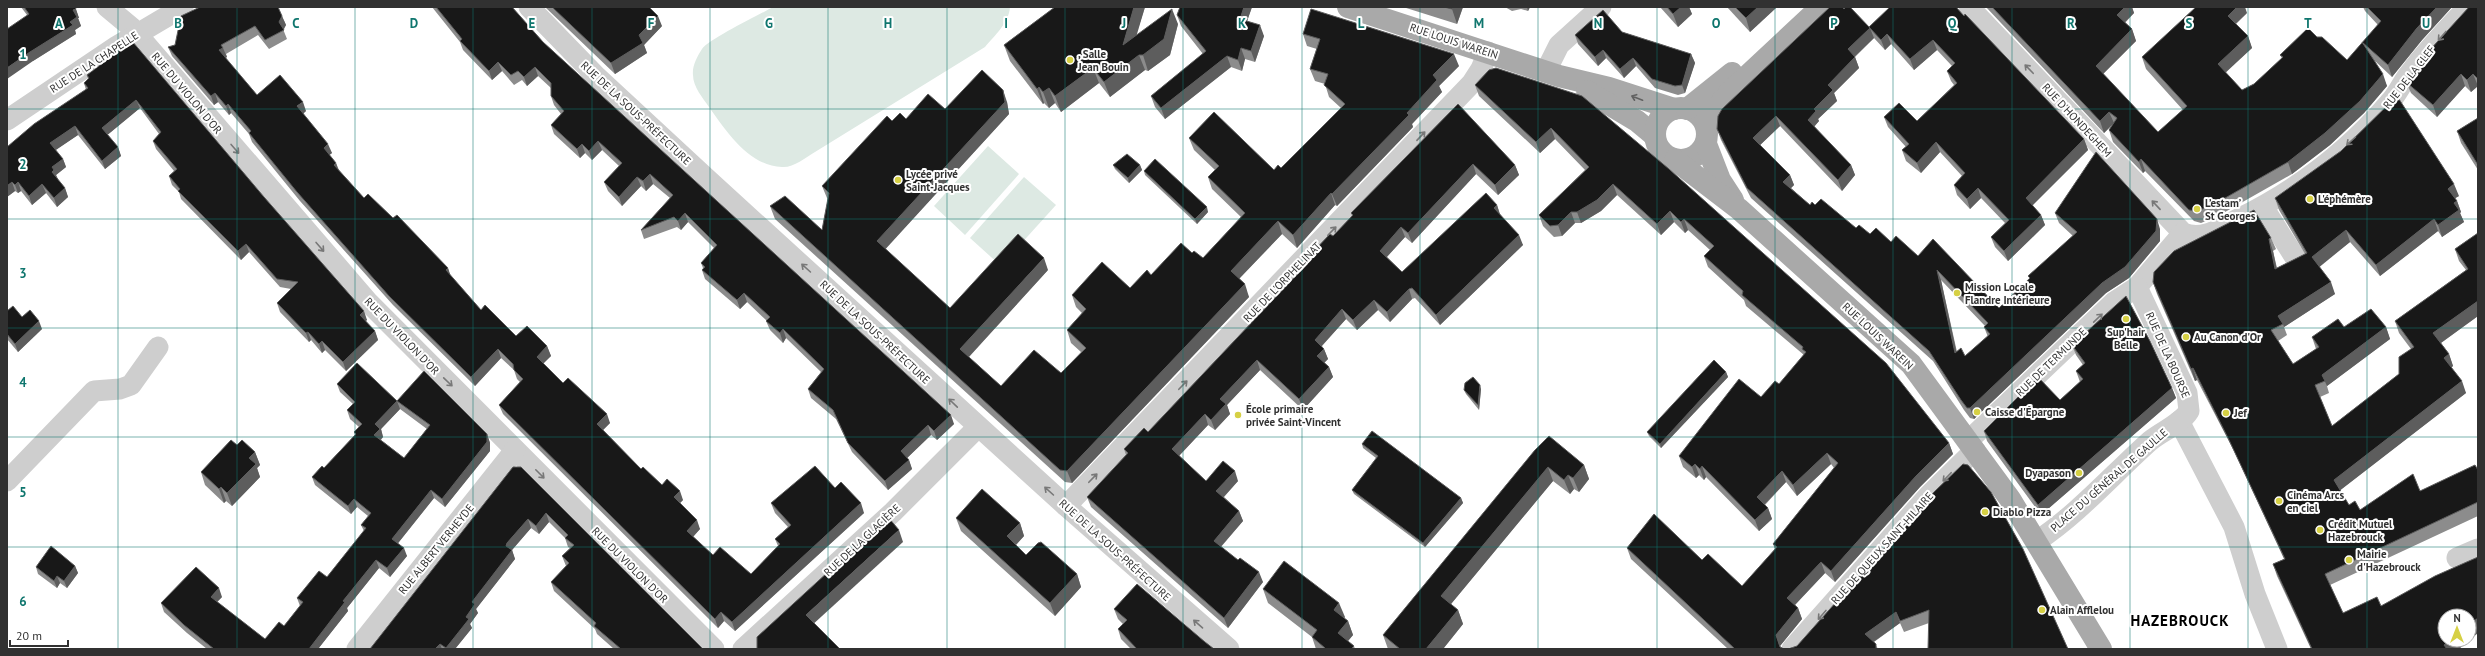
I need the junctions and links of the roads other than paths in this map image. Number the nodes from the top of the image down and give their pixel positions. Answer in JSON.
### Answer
{"nodes":[{"id":1,"x":107,"y":7,"type":"edge"},
{"id":2,"x":183,"y":7,"type":"edge"},
{"id":3,"x":529,"y":7,"type":"edge"},
{"id":4,"x":1348,"y":7,"type":"edge"},
{"id":5,"x":1601,"y":7,"type":"edge"},
{"id":6,"x":1803,"y":7,"type":"edge"},
{"id":7,"x":1820,"y":7,"type":"edge"},
{"id":8,"x":1969,"y":7,"type":"edge"},
{"id":9,"x":2468,"y":7,"type":"edge"},
{"id":10,"x":137,"y":34,"type":"junction"},
{"id":11,"x":1488,"y":52,"type":"junction"},
{"id":12,"x":1552,"y":73,"type":"junction"},
{"id":13,"x":1680,"y":109,"type":"junction"},
{"id":14,"x":7,"y":120,"type":"edge"},
{"id":15,"x":1655,"y":136,"type":"junction"},
{"id":16,"x":1706,"y":137,"type":"junction"},
{"id":17,"x":1675,"y":160,"type":"junction"},
{"id":18,"x":2263,"y":207,"type":"junction"},
{"id":19,"x":1740,"y":209,"type":"junction"},
{"id":20,"x":2183,"y":233,"type":"junction"},
{"id":21,"x":2296,"y":259,"type":"edge"},
{"id":22,"x":2137,"y":287,"type":"junction"},
{"id":23,"x":158,"y":347,"type":"dead end"},
{"id":24,"x":2179,"y":421,"type":"junction"},
{"id":25,"x":978,"y":427,"type":"junction"},
{"id":26,"x":1972,"y":446,"type":"junction"},
{"id":27,"x":515,"y":450,"type":"junction"},
{"id":28,"x":7,"y":481,"type":"edge"},
{"id":29,"x":1066,"y":506,"type":"junction"},
{"id":30,"x":2036,"y":541,"type":"junction"},
{"id":31,"x":2478,"y":549,"type":"edge"},
{"id":32,"x":2457,"y":558,"type":"dead end"},
{"id":33,"x":357,"y":649,"type":"edge"},
{"id":34,"x":714,"y":649,"type":"edge"},
{"id":35,"x":742,"y":649,"type":"edge"},
{"id":36,"x":1229,"y":649,"type":"edge"},
{"id":37,"x":1792,"y":649,"type":"edge"},
{"id":38,"x":2101,"y":649,"type":"edge"},
{"id":39,"x":2277,"y":649,"type":"edge"}],
"edges":[{"from":1,"to":10,"type":"street","name":"RUE DU VIOLON D'OR"},
{"from":2,"to":10,"type":"street","name":"RUE DE LA CHAPELLE"},
{"from":25,"to":3,"type":"street","name":"RUE DE LA SOUS-PRÉFECTURE","one_way":true},
{"from":4,"to":11,"type":"main road","name":"RUE LOUIS WAREIN"},
{"from":5,"to":12,"type":"street"},
{"from":6,"to":13,"type":"main road"},
{"from":7,"to":16,"type":"main road"},
{"from":20,"to":8,"type":"street","name":"RUE D'HONDEGHEM","one_way":true},
{"from":9,"to":18,"type":"street","name":"RUE DE LA CLEF","one_way":true},
{"from":10,"to":14,"type":"street","name":"RUE DE LA CHAPELLE"},
{"from":10,"to":27,"type":"street","name":"RUE DU VIOLON D'OR","one_way":true},
{"from":11,"to":12,"type":"main road","name":"RUE LOUIS WAREIN"},
{"from":29,"to":11,"type":"street","name":"RUE DE L'ORPHELINAT","one_way":true},
{"from":13,"to":12,"type":"main road","name":"RUE LOUIS WAREIN","one_way":true},
{"from":12,"to":15,"type":"main road","name":"RUE LOUIS WAREIN"},
{"from":13,"to":15,"type":"main road"},
{"from":13,"to":16,"type":"main road"},
{"from":15,"to":17,"type":"main road"},
{"from":16,"to":17,"type":"main road"},
{"from":16,"to":19,"type":"main road","name":"RUE LOUIS WAREIN"},
{"from":17,"to":19,"type":"main road","name":"RUE LOUIS WAREIN"},
{"from":18,"to":20,"type":"street","name":"RUE DE LA CLEF"},
{"from":18,"to":21,"type":"street"},
{"from":19,"to":26,"type":"main road","name":"RUE LOUIS WAREIN"},
{"from":20,"to":22,"type":"street"},
{"from":22,"to":24,"type":"street","name":"RUE DE LA BOURSE"},
{"from":26,"to":22,"type":"street","name":"RUE DE TERMUNDE","one_way":true},
{"from":23,"to":28,"type":"street"},
{"from":24,"to":30,"type":"street","name":"PLACE DU GÉNÉRAL DE GAULLE"},
{"from":24,"to":39,"type":"street","name":"PLACE DU GÉNÉRAL DE GAULLE"},
{"from":29,"to":25,"type":"street","name":"RUE DE LA SOUS-PRÉFECTURE","one_way":true},
{"from":25,"to":35,"type":"street","name":"RUE DE LA GLACIÈRE"},
{"from":26,"to":30,"type":"main road","name":"RUE LOUIS WAREIN"},
{"from":26,"to":37,"type":"street","name":"RUE DE QUEUX SAINT-HILAIRE","one_way":true},
{"from":27,"to":33,"type":"street","name":"RUE ALBERT VERHEYDE"},
{"from":27,"to":34,"type":"street","name":"RUE DU VIOLON D'OR","one_way":true},
{"from":36,"to":29,"type":"street","name":"RUE DE LA SOUS-PRÉFECTURE","one_way":true},
{"from":30,"to":38,"type":"main road"},
{"from":31,"to":32,"type":"street"}]}
